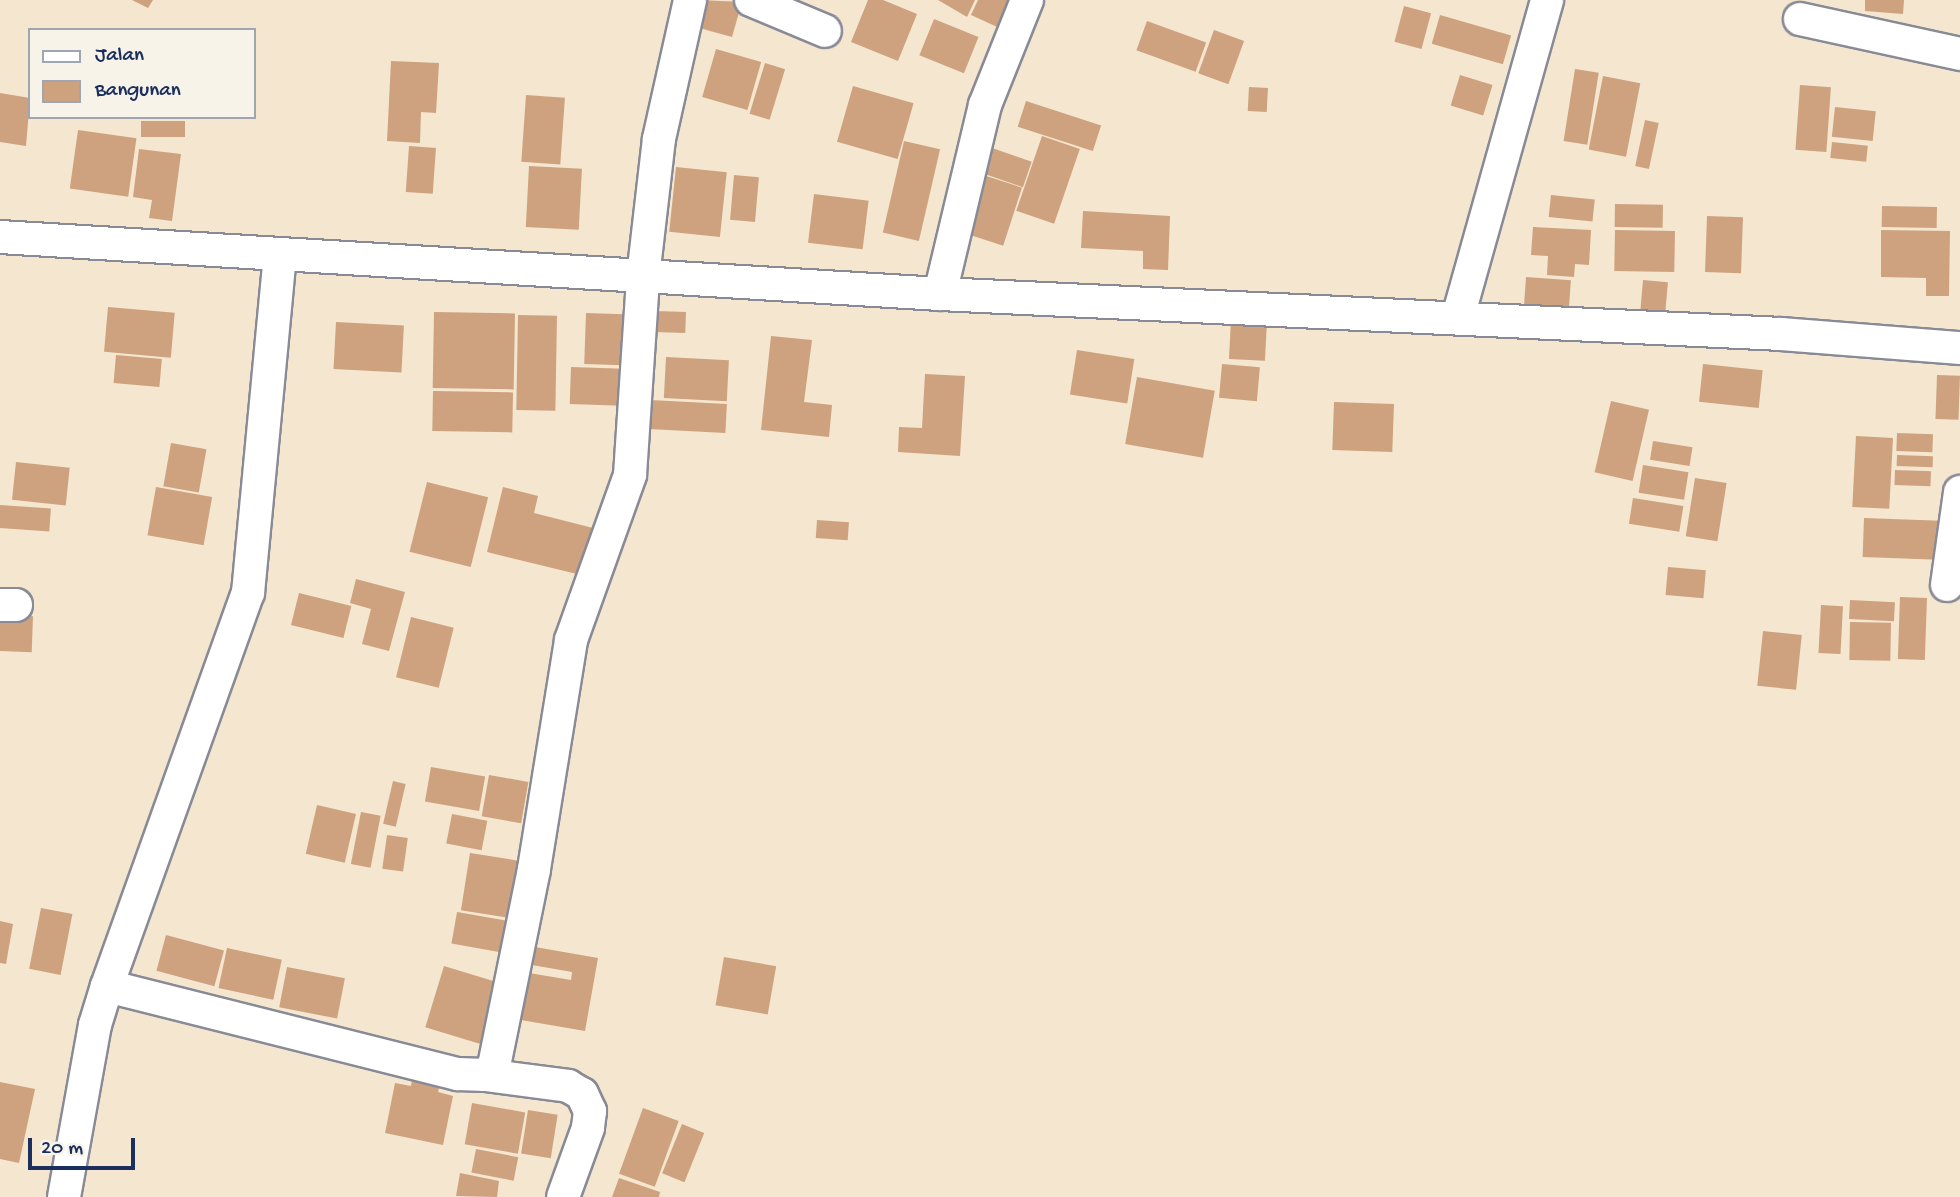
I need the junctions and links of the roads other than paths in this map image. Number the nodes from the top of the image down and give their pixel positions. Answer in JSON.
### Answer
{"nodes":[{"id":1,"x":690,"y":0,"type":"edge"},
{"id":2,"x":751,"y":0,"type":"edge"},
{"id":3,"x":1027,"y":0,"type":"edge"},
{"id":4,"x":1547,"y":0,"type":"edge"},
{"id":5,"x":1800,"y":19,"type":"dead end"},
{"id":6,"x":825,"y":32,"type":"dead end"},
{"id":7,"x":1960,"y":54,"type":"edge"},
{"id":8,"x":0,"y":237,"type":"edge"},
{"id":9,"x":280,"y":255,"type":"junction"},
{"id":10,"x":643,"y":277,"type":"junction"},
{"id":11,"x":940,"y":294,"type":"junction"},
{"id":12,"x":1458,"y":317,"type":"junction"},
{"id":13,"x":1960,"y":348,"type":"edge"},
{"id":14,"x":1960,"y":492,"type":"edge"},
{"id":15,"x":1947,"y":585,"type":"dead end"},
{"id":16,"x":107,"y":986,"type":"junction"},
{"id":17,"x":485,"y":1075,"type":"junction"},
{"id":18,"x":64,"y":1197,"type":"edge"},
{"id":19,"x":563,"y":1197,"type":"edge"}],
"edges":[{"from":1,"to":10,"type":"street"},
{"from":2,"to":6,"type":"street"},
{"from":3,"to":11,"type":"street"},
{"from":4,"to":12,"type":"street"},
{"from":5,"to":7,"type":"street"},
{"from":8,"to":9,"type":"street"},
{"from":9,"to":10,"type":"street"},
{"from":9,"to":16,"type":"street"},
{"from":10,"to":11,"type":"street"},
{"from":10,"to":17,"type":"street"},
{"from":11,"to":12,"type":"street"},
{"from":12,"to":13,"type":"street"},
{"from":14,"to":15,"type":"street"},
{"from":16,"to":17,"type":"street"},
{"from":16,"to":18,"type":"street"},
{"from":17,"to":19,"type":"street"}]}
